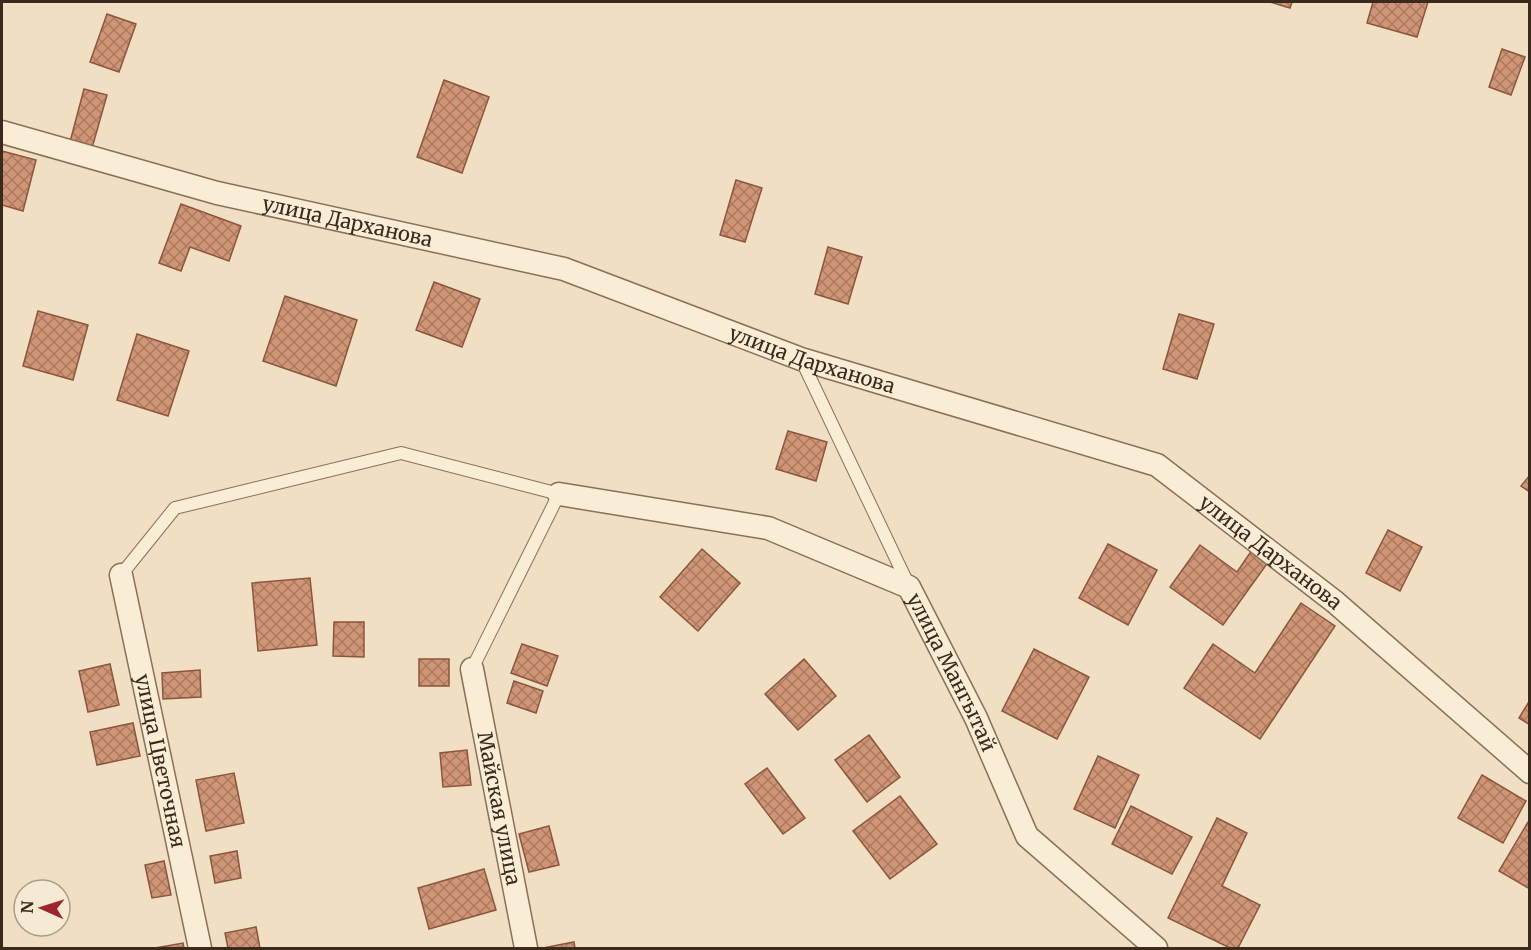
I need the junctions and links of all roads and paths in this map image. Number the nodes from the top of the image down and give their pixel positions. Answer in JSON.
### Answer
{"nodes":[{"id":1,"x":2,"y":132,"type":"edge"},
{"id":2,"x":801,"y":359,"type":"junction"},
{"id":3,"x":560,"y":494,"type":"junction"},
{"id":4,"x":121,"y":575,"type":"joint"},
{"id":5,"x":909,"y":587,"type":"junction"},
{"id":6,"x":472,"y":669,"type":"joint"},
{"id":7,"x":1530,"y":772,"type":"edge"},
{"id":8,"x":200,"y":948,"type":"edge"},
{"id":9,"x":526,"y":948,"type":"edge"},
{"id":10,"x":1156,"y":948,"type":"edge"}],
"edges":[{"from":1,"to":2,"type":"street","name":"улица Дарханова"},
{"from":2,"to":5,"type":"lane"},
{"from":2,"to":7,"type":"street","name":"улица Дарханова"},
{"from":3,"to":4,"type":"lane"},
{"from":3,"to":5,"type":"street","name":"улица Мангытай"},
{"from":3,"to":6,"type":"lane"},
{"from":4,"to":8,"type":"street","name":"улица Цветочная"},
{"from":5,"to":10,"type":"street","name":"улица Мангытай"},
{"from":6,"to":9,"type":"street","name":"Майская улица"}]}
